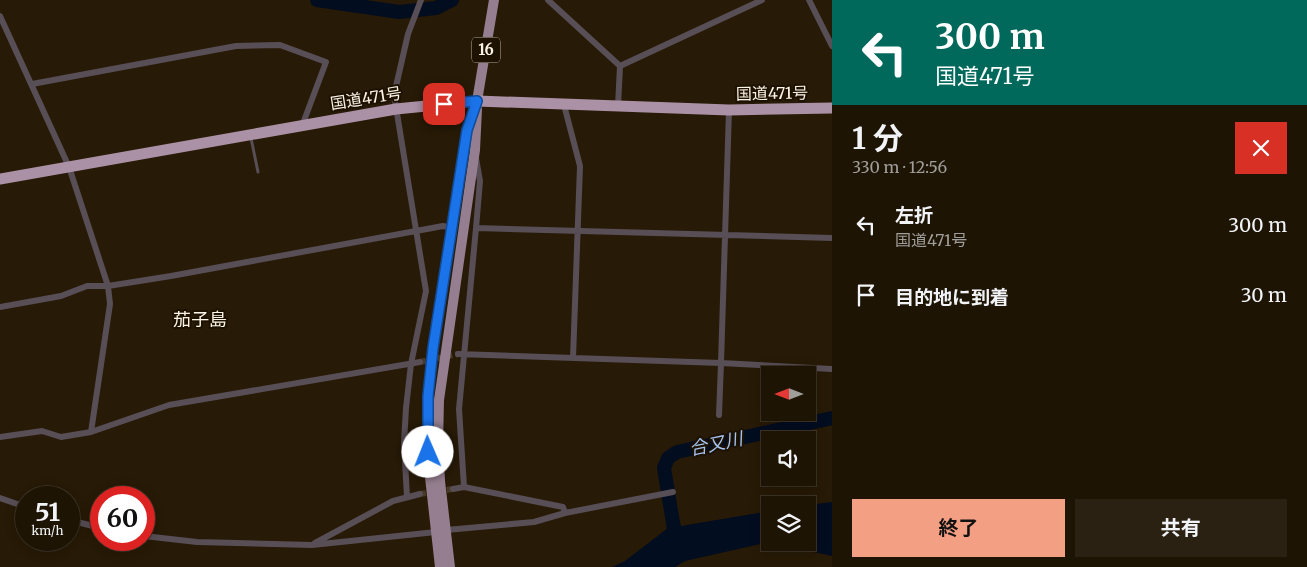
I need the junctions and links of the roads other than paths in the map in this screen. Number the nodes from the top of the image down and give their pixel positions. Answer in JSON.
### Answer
{"nodes":[{"id":1,"x":421,"y":0,"type":"edge"},
{"id":2,"x":494,"y":0,"type":"edge"},
{"id":3,"x":548,"y":0,"type":"edge"},
{"id":4,"x":762,"y":0,"type":"edge"},
{"id":5,"x":809,"y":0,"type":"edge"},
{"id":6,"x":0,"y":16,"type":"edge"},
{"id":7,"x":832,"y":46,"type":"edge"},
{"id":8,"x":620,"y":66,"type":"junction"},
{"id":9,"x":32,"y":84,"type":"junction"},
{"id":10,"x":477,"y":101,"type":"junction"},
{"id":11,"x":564,"y":105,"type":"junction"},
{"id":12,"x":618,"y":106,"type":"junction"},
{"id":13,"x":832,"y":108,"type":"edge"},
{"id":14,"x":396,"y":109,"type":"junction"},
{"id":15,"x":729,"y":110,"type":"junction"},
{"id":16,"x":302,"y":126,"type":"junction"},
{"id":17,"x":250,"y":135,"type":"junction"},
{"id":18,"x":475,"y":150,"type":"junction"},
{"id":19,"x":69,"y":167,"type":"junction"},
{"id":20,"x":258,"y":172,"type":"dead end"},
{"id":21,"x":0,"y":179,"type":"edge"},
{"id":22,"x":452,"y":228,"type":"junction"},
{"id":23,"x":476,"y":228,"type":"junction"},
{"id":24,"x":416,"y":231,"type":"junction"},
{"id":25,"x":578,"y":231,"type":"junction"},
{"id":26,"x":724,"y":235,"type":"junction"},
{"id":27,"x":832,"y":238,"type":"edge"},
{"id":28,"x":108,"y":286,"type":"junction"},
{"id":29,"x":0,"y":307,"type":"edge"},
{"id":30,"x":461,"y":353,"type":"junction"},
{"id":31,"x":573,"y":358,"type":"junction"},
{"id":32,"x":420,"y":362,"type":"tunnel mouth"},
{"id":33,"x":721,"y":363,"type":"junction"},
{"id":34,"x":411,"y":364,"type":"junction"},
{"id":35,"x":832,"y":368,"type":"edge"},
{"id":36,"x":719,"y":415,"type":"dead end"},
{"id":37,"x":91,"y":432,"type":"junction"},
{"id":38,"x":0,"y":437,"type":"edge"},
{"id":39,"x":464,"y":487,"type":"junction"},
{"id":40,"x":452,"y":489,"type":"tunnel mouth"},
{"id":41,"x":673,"y":492,"type":"dead end"},
{"id":42,"x":420,"y":494,"type":"tunnel mouth"},
{"id":43,"x":407,"y":497,"type":"junction"},
{"id":44,"x":0,"y":498,"type":"edge"},
{"id":45,"x":15,"y":503,"type":"edge"},
{"id":46,"x":565,"y":513,"type":"junction"},
{"id":47,"x":441,"y":535,"type":"junction"},
{"id":48,"x":155,"y":537,"type":"edge"},
{"id":49,"x":312,"y":545,"type":"junction"},
{"id":50,"x":440,"y":567,"type":"edge"},
{"id":51,"x":450,"y":567,"type":"edge"}],
"edges":[{"from":1,"to":14,"type":"street"},
{"from":2,"to":10,"type":"main road","number":"16"},
{"from":3,"to":8,"type":"street"},
{"from":4,"to":8,"type":"street"},
{"from":5,"to":7,"type":"street"},
{"from":6,"to":9,"type":"street"},
{"from":8,"to":12,"type":"street"},
{"from":9,"to":16,"type":"street"},
{"from":9,"to":19,"type":"street"},
{"from":10,"to":11,"type":"highway","name":"国道471号"},
{"from":10,"to":14,"type":"highway","name":"国道471号"},
{"from":10,"to":18,"type":"main road","number":"16"},
{"from":10,"to":22,"type":"main road","number":"16"},
{"from":11,"to":12,"type":"highway","name":"国道471号"},
{"from":11,"to":25,"type":"street"},
{"from":12,"to":15,"type":"highway","name":"国道471号"},
{"from":13,"to":15,"type":"highway","name":"国道471号"},
{"from":14,"to":16,"type":"highway","name":"国道471号"},
{"from":14,"to":24,"type":"street"},
{"from":15,"to":26,"type":"street"},
{"from":16,"to":17,"type":"highway","name":"国道471号"},
{"from":17,"to":19,"type":"highway","name":"国道471号"},
{"from":17,"to":20,"type":"lane"},
{"from":18,"to":23,"type":"street"},
{"from":18,"to":47,"type":"main road","number":"16"},
{"from":19,"to":21,"type":"highway","name":"国道471号"},
{"from":19,"to":28,"type":"street"},
{"from":22,"to":24,"type":"street"},
{"from":22,"to":47,"type":"main road","number":"16"},
{"from":23,"to":25,"type":"street"},
{"from":23,"to":30,"type":"street"},
{"from":24,"to":28,"type":"street"},
{"from":24,"to":34,"type":"street"},
{"from":25,"to":26,"type":"street"},
{"from":25,"to":31,"type":"street"},
{"from":26,"to":27,"type":"street"},
{"from":26,"to":33,"type":"street"},
{"from":28,"to":29,"type":"street"},
{"from":28,"to":37,"type":"street"},
{"from":30,"to":31,"type":"street"},
{"from":30,"to":39,"type":"street"},
{"from":31,"to":33,"type":"street"},
{"from":32,"to":34,"type":"street"},
{"from":33,"to":35,"type":"street"},
{"from":33,"to":36,"type":"street"},
{"from":34,"to":37,"type":"street"},
{"from":34,"to":43,"type":"street"},
{"from":37,"to":38,"type":"street"},
{"from":39,"to":40,"type":"street"},
{"from":39,"to":46,"type":"street"},
{"from":41,"to":46,"type":"street"},
{"from":42,"to":43,"type":"street"},
{"from":43,"to":49,"type":"street"},
{"from":44,"to":45,"type":"street"},
{"from":46,"to":47,"type":"street"},
{"from":47,"to":49,"type":"street"},
{"from":47,"to":50,"type":"main road","number":"16"},
{"from":47,"to":51,"type":"main road","number":"16"},
{"from":48,"to":49,"type":"street"}]}
